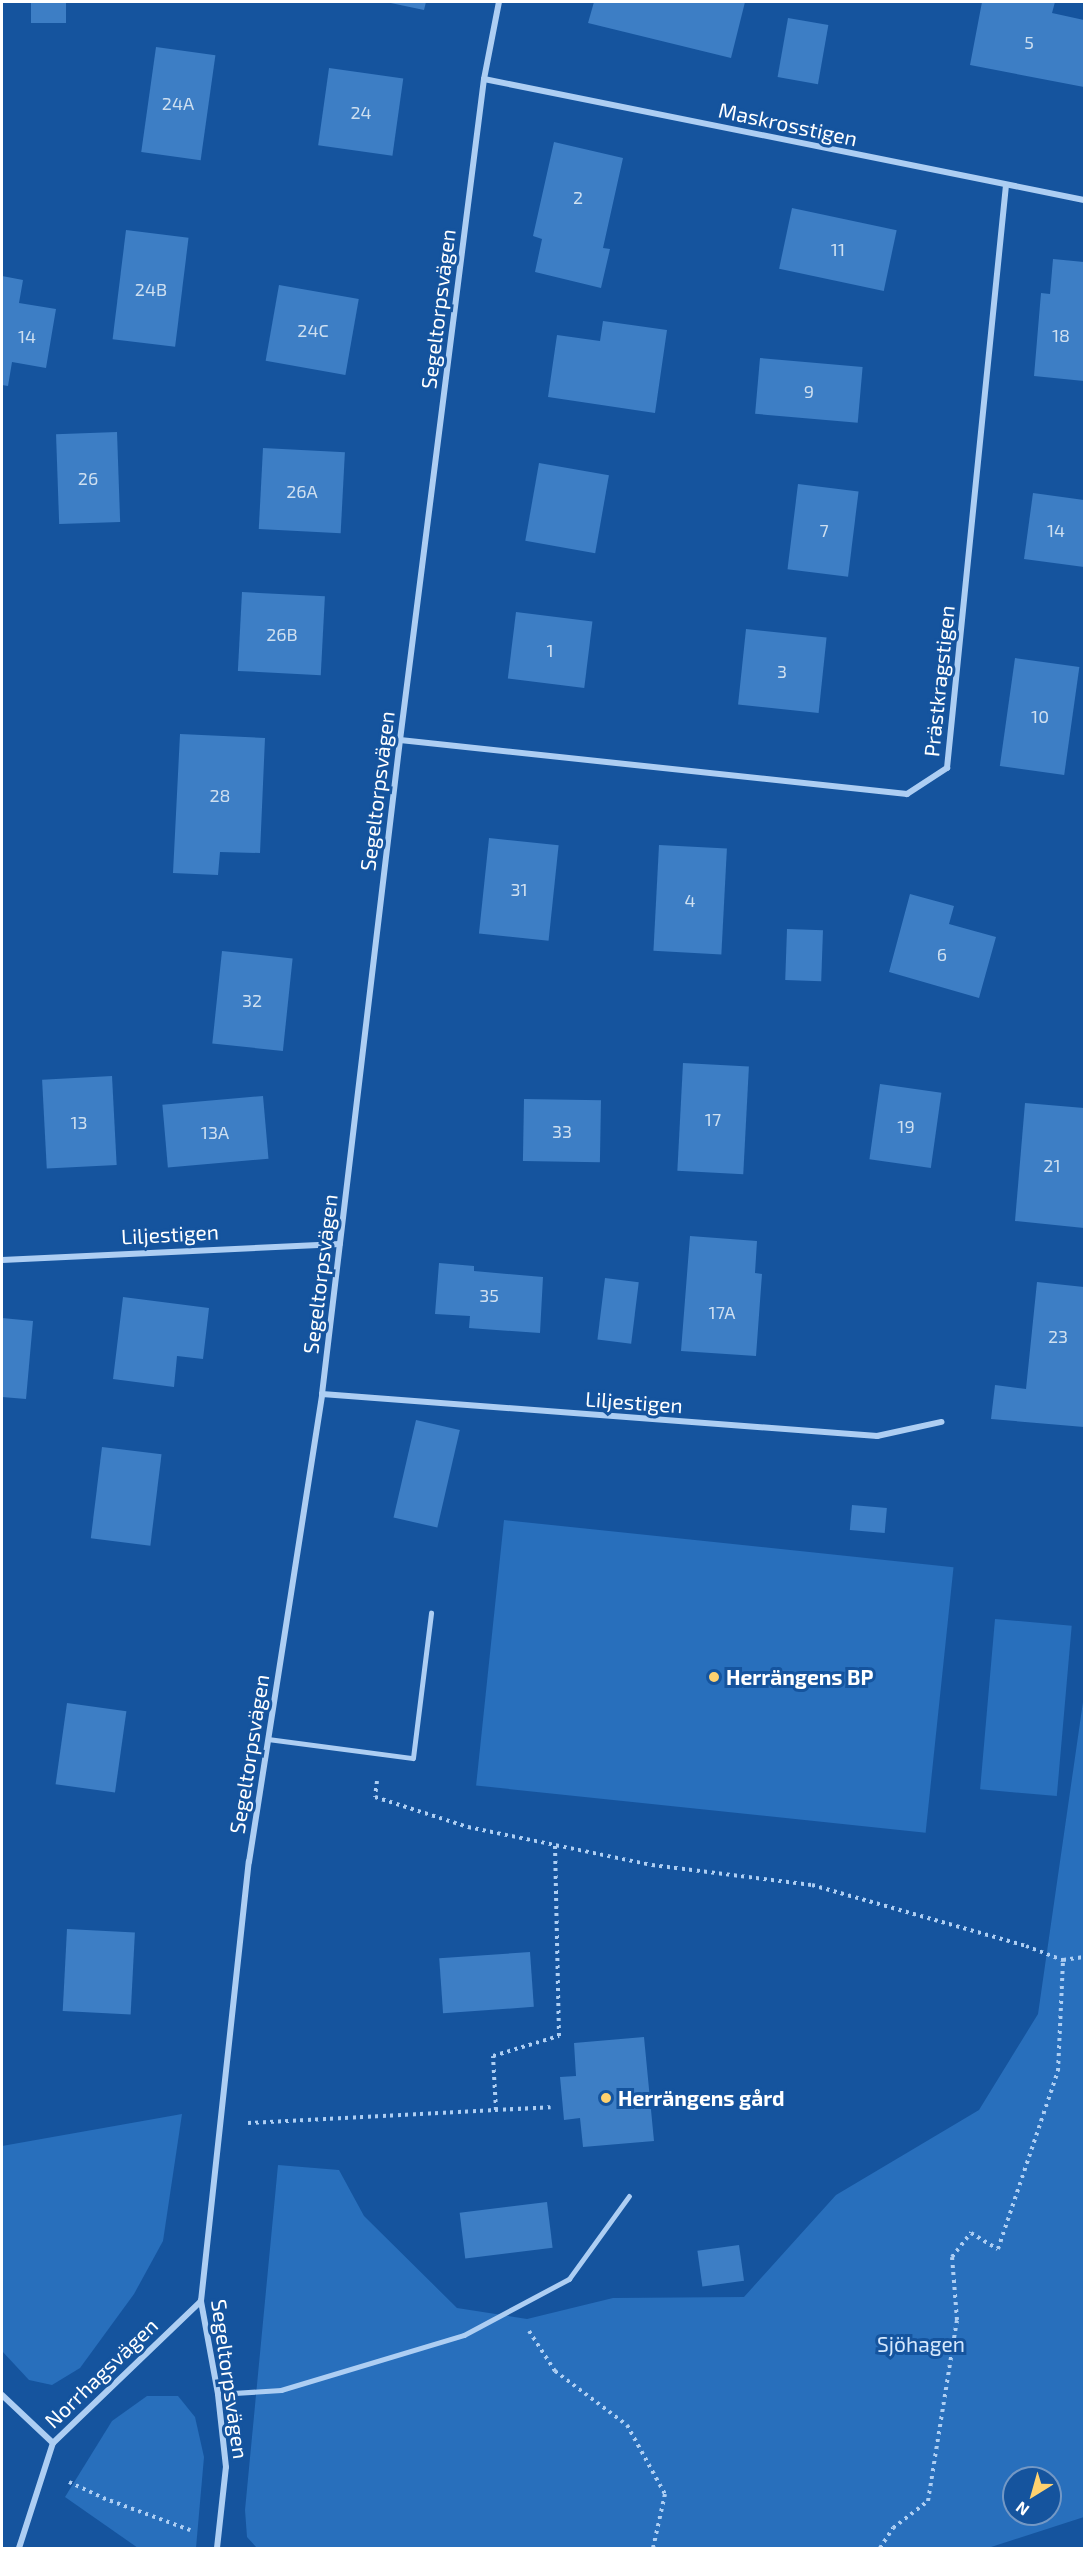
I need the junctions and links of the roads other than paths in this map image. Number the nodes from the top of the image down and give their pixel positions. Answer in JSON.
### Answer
{"nodes":[{"id":1,"x":499,"y":2,"type":"edge"},
{"id":2,"x":484,"y":79,"type":"junction"},
{"id":3,"x":1006,"y":185,"type":"junction"},
{"id":4,"x":1084,"y":200,"type":"edge"},
{"id":5,"x":400,"y":740,"type":"junction"},
{"id":6,"x":340,"y":1244,"type":"junction"},
{"id":7,"x":2,"y":1260,"type":"edge"},
{"id":8,"x":322,"y":1394,"type":"junction"},
{"id":9,"x":941,"y":1422,"type":"dead end"},
{"id":10,"x":431,"y":1612,"type":"dead end"},
{"id":11,"x":268,"y":1739,"type":"junction"},
{"id":12,"x":629,"y":2196,"type":"dead end"},
{"id":13,"x":201,"y":2301,"type":"junction"},
{"id":14,"x":218,"y":2394,"type":"junction"},
{"id":15,"x":2,"y":2395,"type":"edge"},
{"id":16,"x":53,"y":2443,"type":"junction"},
{"id":17,"x":19,"y":2548,"type":"edge"},
{"id":18,"x":217,"y":2548,"type":"edge"}],
"edges":[{"from":1,"to":2,"type":"street","name":"Segeltorpsvägen"},
{"from":2,"to":3,"type":"street","name":"Maskrosstigen"},
{"from":2,"to":5,"type":"street","name":"Segeltorpsvägen"},
{"from":3,"to":4,"type":"street","name":"Maskrosstigen"},
{"from":3,"to":5,"type":"street","name":"Prästkragstigen"},
{"from":5,"to":6,"type":"street","name":"Segeltorpsvägen"},
{"from":6,"to":7,"type":"street","name":"Liljestigen"},
{"from":6,"to":8,"type":"street","name":"Segeltorpsvägen"},
{"from":8,"to":9,"type":"street","name":"Liljestigen"},
{"from":8,"to":11,"type":"street","name":"Segeltorpsvägen"},
{"from":10,"to":11,"type":"lane"},
{"from":11,"to":13,"type":"street","name":"Segeltorpsvägen"},
{"from":12,"to":14,"type":"lane"},
{"from":13,"to":14,"type":"street","name":"Segeltorpsvägen"},
{"from":13,"to":16,"type":"street","name":"Norrhagsvägen"},
{"from":14,"to":18,"type":"street","name":"Segeltorpsvägen"},
{"from":15,"to":16,"type":"street"},
{"from":16,"to":17,"type":"street","name":"Norrhagsvägen"}]}
